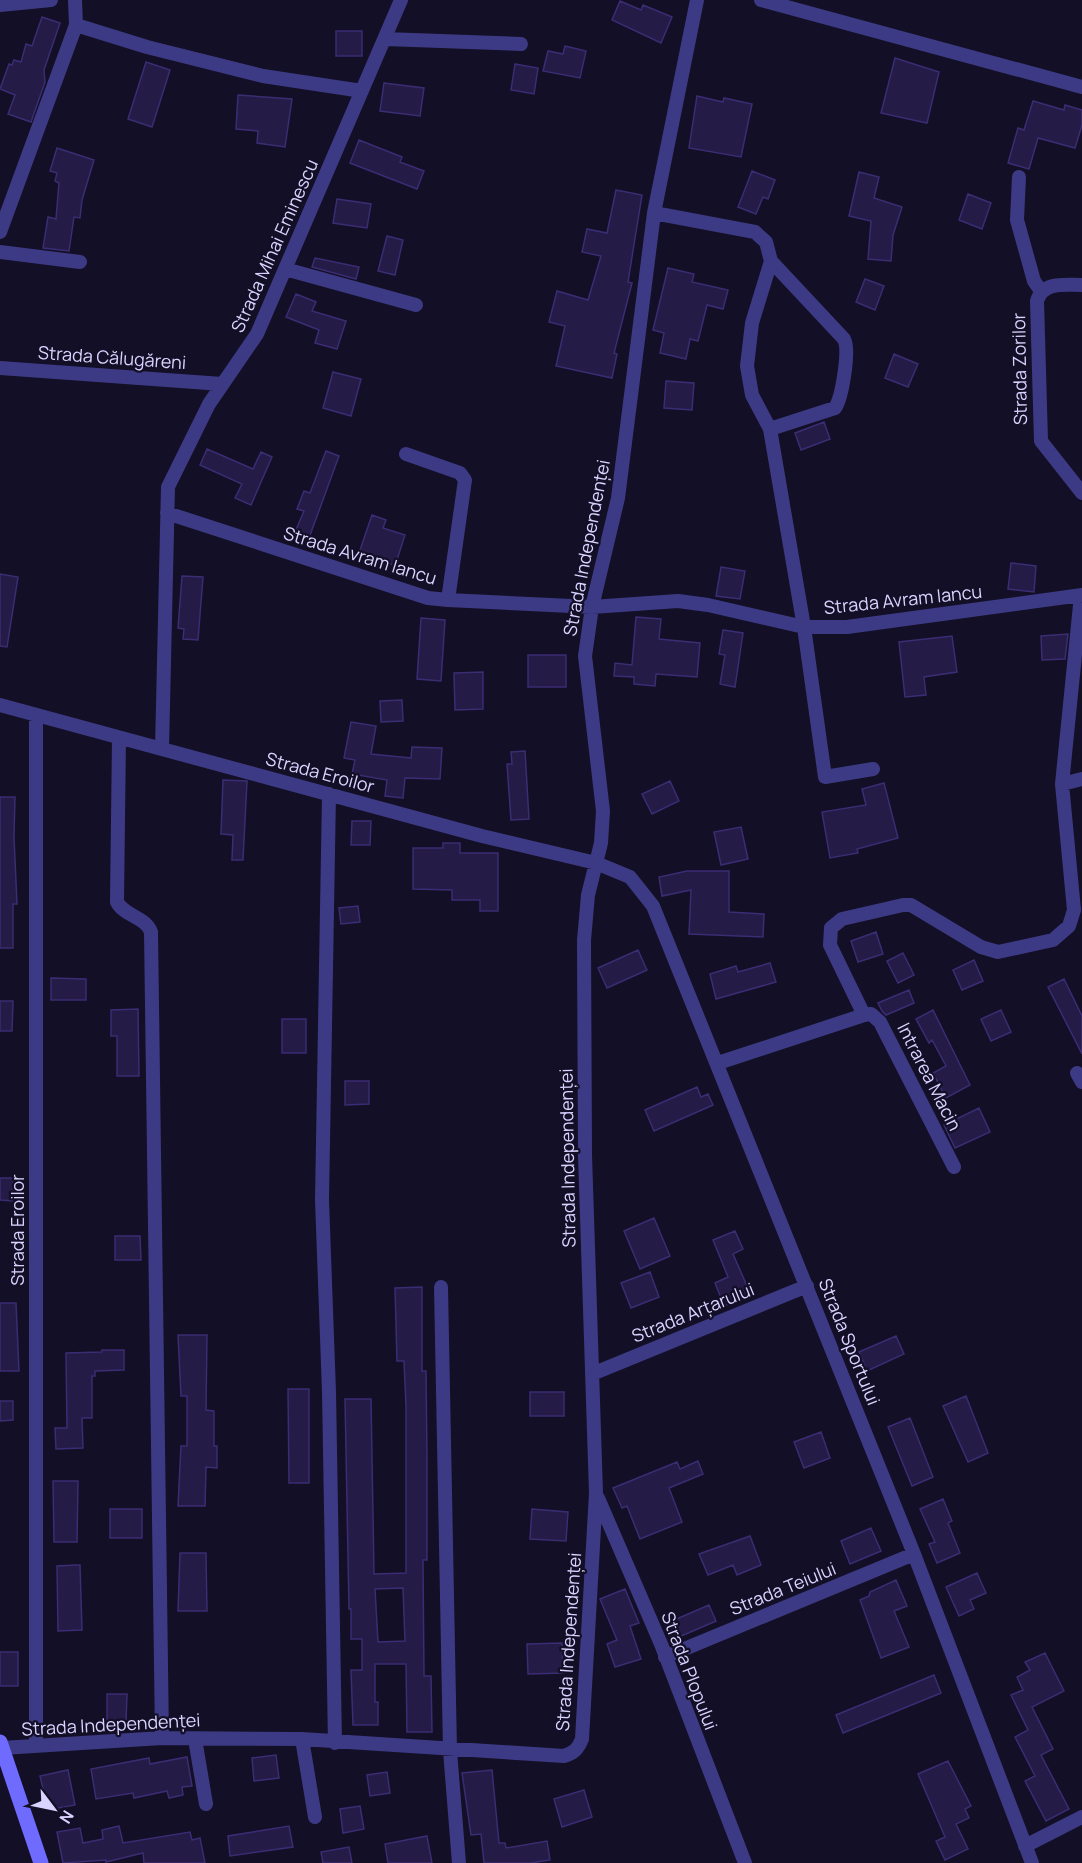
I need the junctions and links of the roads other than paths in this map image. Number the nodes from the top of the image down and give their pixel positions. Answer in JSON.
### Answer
{"nodes":[{"id":1,"x":51,"y":0,"type":"edge"},
{"id":2,"x":75,"y":0,"type":"edge"},
{"id":3,"x":401,"y":0,"type":"edge"},
{"id":4,"x":697,"y":0,"type":"edge"},
{"id":5,"x":761,"y":0,"type":"edge"},
{"id":6,"x":0,"y":5,"type":"edge"},
{"id":7,"x":76,"y":25,"type":"junction"},
{"id":8,"x":385,"y":39,"type":"junction"},
{"id":9,"x":521,"y":44,"type":"dead end"},
{"id":10,"x":1082,"y":87,"type":"edge"},
{"id":11,"x":362,"y":92,"type":"junction"},
{"id":12,"x":1019,"y":177,"type":"dead end"},
{"id":13,"x":654,"y":213,"type":"junction"},
{"id":14,"x":0,"y":232,"type":"edge"},
{"id":15,"x":0,"y":252,"type":"edge"},
{"id":16,"x":771,"y":261,"type":"junction"},
{"id":17,"x":80,"y":262,"type":"dead end"},
{"id":18,"x":285,"y":269,"type":"junction"},
{"id":19,"x":1082,"y":285,"type":"edge"},
{"id":20,"x":1039,"y":296,"type":"junction"},
{"id":21,"x":416,"y":305,"type":"dead end"},
{"id":22,"x":0,"y":368,"type":"edge"},
{"id":23,"x":222,"y":384,"type":"junction"},
{"id":24,"x":770,"y":429,"type":"junction"},
{"id":25,"x":406,"y":454,"type":"dead end"},
{"id":26,"x":1082,"y":493,"type":"edge"},
{"id":27,"x":167,"y":513,"type":"junction"},
{"id":28,"x":1082,"y":595,"type":"edge"},
{"id":29,"x":448,"y":600,"type":"junction"},
{"id":30,"x":592,"y":607,"type":"junction"},
{"id":31,"x":804,"y":627,"type":"junction"},
{"id":32,"x":0,"y":705,"type":"edge"},
{"id":33,"x":36,"y":715,"type":"junction"},
{"id":34,"x":119,"y":738,"type":"junction"},
{"id":35,"x":162,"y":749,"type":"junction"},
{"id":36,"x":873,"y":769,"type":"dead end"},
{"id":37,"x":1082,"y":779,"type":"edge"},
{"id":38,"x":1062,"y":784,"type":"junction"},
{"id":39,"x":329,"y":794,"type":"junction"},
{"id":40,"x":596,"y":863,"type":"junction"},
{"id":41,"x":864,"y":1015,"type":"junction"},
{"id":42,"x":718,"y":1063,"type":"junction"},
{"id":43,"x":954,"y":1167,"type":"dead end"},
{"id":44,"x":807,"y":1286,"type":"junction"},
{"id":45,"x":441,"y":1287,"type":"dead end"},
{"id":46,"x":592,"y":1374,"type":"junction"},
{"id":47,"x":596,"y":1493,"type":"junction"},
{"id":48,"x":914,"y":1554,"type":"junction"},
{"id":49,"x":665,"y":1657,"type":"junction"},
{"id":50,"x":162,"y":1738,"type":"junction"},
{"id":51,"x":195,"y":1738,"type":"junction"},
{"id":52,"x":302,"y":1739,"type":"junction"},
{"id":53,"x":335,"y":1743,"type":"junction"},
{"id":54,"x":1,"y":1745,"type":"edge"},
{"id":55,"x":36,"y":1746,"type":"junction"},
{"id":56,"x":450,"y":1751,"type":"junction"},
{"id":57,"x":6,"y":1775,"type":"edge"},
{"id":58,"x":206,"y":1804,"type":"dead end"},
{"id":59,"x":315,"y":1816,"type":"dead end"},
{"id":60,"x":1082,"y":1816,"type":"edge"},
{"id":61,"x":1025,"y":1846,"type":"junction"},
{"id":62,"x":41,"y":1863,"type":"edge"},
{"id":63,"x":459,"y":1863,"type":"edge"},
{"id":64,"x":745,"y":1863,"type":"edge"},
{"id":65,"x":1032,"y":1863,"type":"edge"}],
"edges":[{"from":1,"to":6,"type":"street"},
{"from":2,"to":7,"type":"street"},
{"from":3,"to":8,"type":"street","name":"Strada Mihai Eminescu"},
{"from":4,"to":13,"type":"street","name":"Strada Independenței"},
{"from":5,"to":10,"type":"street"},
{"from":7,"to":11,"type":"street"},
{"from":7,"to":14,"type":"street"},
{"from":8,"to":9,"type":"street"},
{"from":8,"to":11,"type":"street","name":"Strada Mihai Eminescu"},
{"from":11,"to":18,"type":"street","name":"Strada Mihai Eminescu"},
{"from":12,"to":20,"type":"street"},
{"from":13,"to":16,"type":"street"},
{"from":13,"to":30,"type":"street","name":"Strada Independenței"},
{"from":15,"to":17,"type":"street"},
{"from":16,"to":24,"type":"street"},
{"from":16,"to":24,"type":"street"},
{"from":18,"to":21,"type":"street"},
{"from":18,"to":23,"type":"street","name":"Strada Mihai Eminescu"},
{"from":19,"to":20,"type":"street"},
{"from":20,"to":26,"type":"street","name":"Strada Zorilor"},
{"from":22,"to":23,"type":"street","name":"Strada Călugăreni"},
{"from":23,"to":27,"type":"street","name":"Strada Mihai Eminescu"},
{"from":24,"to":31,"type":"street"},
{"from":25,"to":29,"type":"street"},
{"from":27,"to":29,"type":"street","name":"Strada Avram Iancu"},
{"from":27,"to":35,"type":"street","name":"Strada Mihai Eminescu"},
{"from":28,"to":31,"type":"street","name":"Strada Avram Iancu"},
{"from":28,"to":38,"type":"street"},
{"from":29,"to":30,"type":"street","name":"Strada Avram Iancu"},
{"from":30,"to":31,"type":"street","name":"Strada Avram Iancu"},
{"from":30,"to":40,"type":"street","name":"Strada Independenței"},
{"from":31,"to":36,"type":"street"},
{"from":32,"to":33,"type":"street","name":"Strada Eroilor"},
{"from":33,"to":34,"type":"street","name":"Strada Eroilor"},
{"from":33,"to":55,"type":"street","name":"Strada Eroilor"},
{"from":34,"to":35,"type":"street","name":"Strada Eroilor"},
{"from":34,"to":50,"type":"street"},
{"from":35,"to":39,"type":"street","name":"Strada Eroilor"},
{"from":37,"to":38,"type":"street"},
{"from":38,"to":41,"type":"street"},
{"from":39,"to":40,"type":"street","name":"Strada Eroilor"},
{"from":39,"to":53,"type":"street"},
{"from":40,"to":42,"type":"street","name":"Strada Sportului"},
{"from":40,"to":46,"type":"street","name":"Strada Independenței"},
{"from":41,"to":42,"type":"street"},
{"from":41,"to":43,"type":"street","name":"Intrarea Macin"},
{"from":42,"to":44,"type":"street","name":"Strada Sportului"},
{"from":44,"to":46,"type":"street","name":"Strada Arțarului"},
{"from":44,"to":48,"type":"street","name":"Strada Sportului"},
{"from":45,"to":56,"type":"street"},
{"from":46,"to":47,"type":"street","name":"Strada Independenței"},
{"from":47,"to":49,"type":"street","name":"Strada Plopului"},
{"from":47,"to":56,"type":"street","name":"Strada Independenței"},
{"from":48,"to":49,"type":"street","name":"Strada Teiului"},
{"from":48,"to":61,"type":"street","name":"Strada Sportului"},
{"from":49,"to":64,"type":"street","name":"Strada Plopului"},
{"from":50,"to":51,"type":"street","name":"Strada Independenței"},
{"from":50,"to":55,"type":"street","name":"Strada Independenței"},
{"from":51,"to":52,"type":"street","name":"Strada Independenței"},
{"from":51,"to":58,"type":"street"},
{"from":52,"to":53,"type":"street","name":"Strada Independenței"},
{"from":52,"to":59,"type":"street"},
{"from":53,"to":56,"type":"street","name":"Strada Independenței"},
{"from":54,"to":55,"type":"street","name":"Strada Independenței"},
{"from":54,"to":57,"type":"street"},
{"from":56,"to":63,"type":"street"},
{"from":57,"to":62,"type":"street"},
{"from":60,"to":61,"type":"street"},
{"from":61,"to":65,"type":"street","name":"Strada Sportului"}]}
